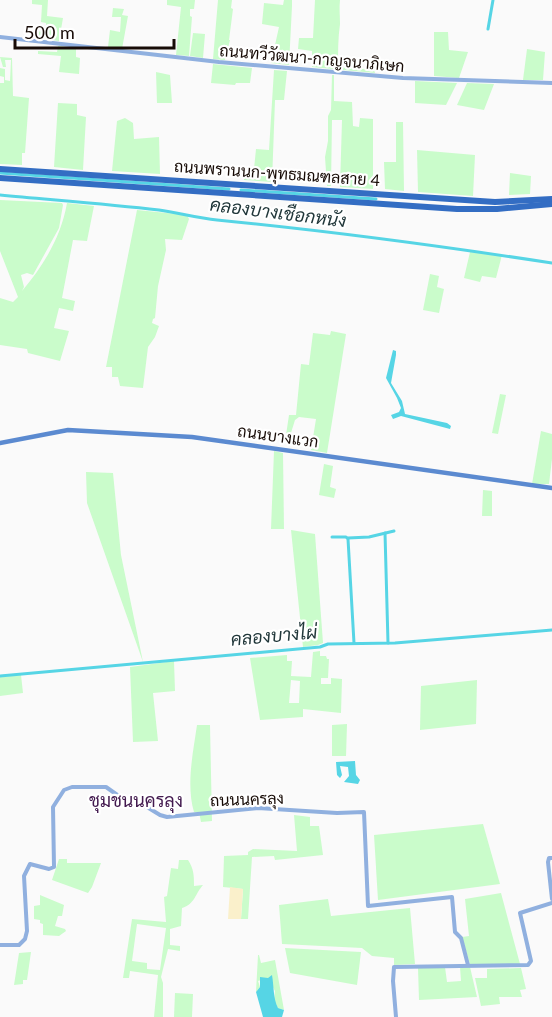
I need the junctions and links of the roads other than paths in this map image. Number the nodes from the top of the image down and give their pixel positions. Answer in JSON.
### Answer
{"nodes":[{"id":1,"x":0,"y":37,"type":"edge"},
{"id":2,"x":552,"y":83,"type":"edge"},
{"id":3,"x":0,"y":169,"type":"edge"},
{"id":4,"x":0,"y":178,"type":"edge"},
{"id":5,"x":235,"y":184,"type":"junction"},
{"id":6,"x":234,"y":194,"type":"junction"},
{"id":7,"x":379,"y":194,"type":"junction"},
{"id":8,"x":389,"y":194,"type":"junction"},
{"id":9,"x":552,"y":197,"type":"edge"},
{"id":10,"x":475,"y":200,"type":"junction"},
{"id":11,"x":544,"y":202,"type":"junction"},
{"id":12,"x":379,"y":204,"type":"junction"},
{"id":13,"x":388,"y":204,"type":"junction"},
{"id":14,"x":552,"y":206,"type":"edge"},
{"id":15,"x":465,"y":209,"type":"junction"},
{"id":16,"x":0,"y":443,"type":"edge"},
{"id":17,"x":552,"y":488,"type":"edge"},
{"id":18,"x":552,"y":858,"type":"edge"},
{"id":19,"x":552,"y":899,"type":"edge"},
{"id":20,"x":552,"y":903,"type":"edge"},
{"id":21,"x":0,"y":945,"type":"edge"},
{"id":22,"x":468,"y":965,"type":"junction"},
{"id":23,"x":396,"y":1017,"type":"edge"}],
"edges":[{"from":1,"to":2,"type":"street","name":"ถนนทวีวัฒนา-กาญจนาภิเษก"},
{"from":3,"to":5,"type":"main road","name":"ถนนพรานนก-พุทธมณฑลสาย 4"},
{"from":4,"to":6,"type":"main road","name":"ถนนพรานนก-พุทธมณฑลสาย 4"},
{"from":5,"to":6,"type":"main road"},
{"from":5,"to":7,"type":"main road","name":"ถนนพรานนก-พุทธมณฑลสาย 4"},
{"from":6,"to":12,"type":"main road","name":"ถนนพรานนก-พุทธมณฑลสาย 4"},
{"from":7,"to":8,"type":"main road","name":"ถนนพรานนก-พุทธมณฑลสาย 4"},
{"from":7,"to":12,"type":"main road"},
{"from":8,"to":10,"type":"main road","name":"ถนนพรานนก-พุทธมณฑลสาย 4"},
{"from":8,"to":13,"type":"main road"},
{"from":9,"to":10,"type":"main road"},
{"from":9,"to":11,"type":"main road","name":"ถนนพรานนก-พุทธมณฑลสาย 4"},
{"from":10,"to":11,"type":"main road","name":"ถนนพรานนก-พุทธมณฑลสาย 4"},
{"from":11,"to":14,"type":"main road","name":"ถนนพรานนก-พุทธมณฑลสาย 4"},
{"from":11,"to":15,"type":"main road","name":"ถนนพรานนก-พุทธมณฑลสาย 4"},
{"from":12,"to":13,"type":"main road","name":"ถนนพรานนก-พุทธมณฑลสาย 4"},
{"from":13,"to":15,"type":"main road","name":"ถนนพรานนก-พุทธมณฑลสาย 4"},
{"from":14,"to":15,"type":"main road"},
{"from":16,"to":17,"type":"main road","name":"ถนนบางแวก"},
{"from":18,"to":19,"type":"street"},
{"from":20,"to":22,"type":"street"},
{"from":21,"to":22,"type":"street","name":"ถนนนครลุง"},
{"from":22,"to":23,"type":"street"}]}
